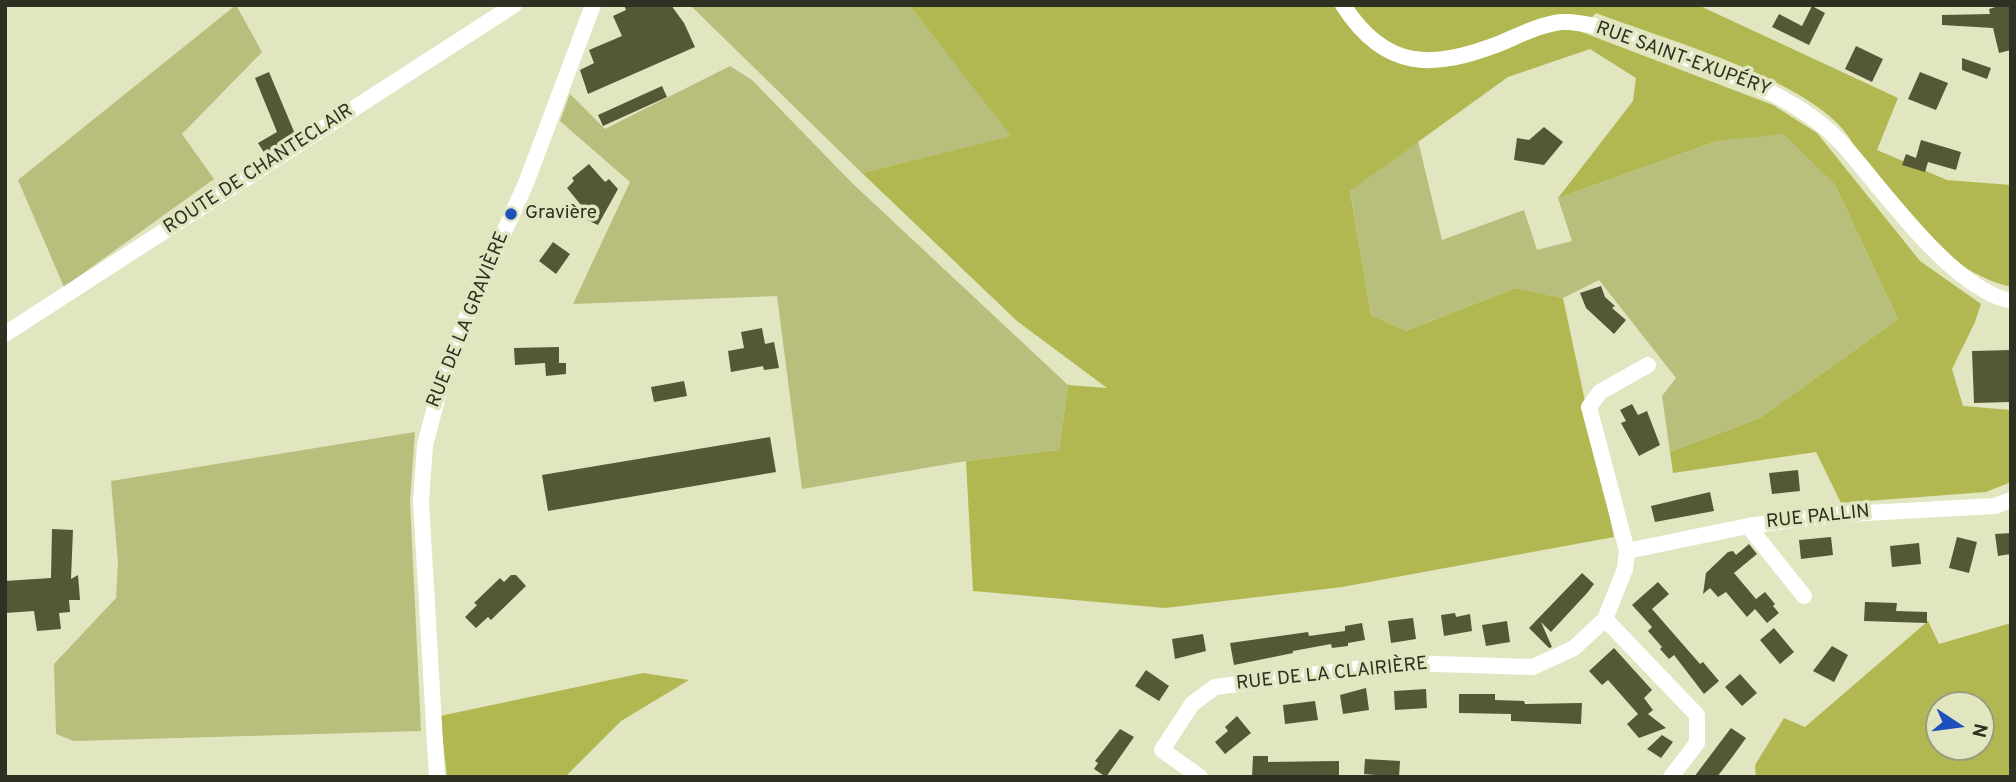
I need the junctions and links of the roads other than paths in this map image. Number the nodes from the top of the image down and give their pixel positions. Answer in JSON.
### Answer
{"nodes":[{"id":1,"x":514,"y":5,"type":"edge"},
{"id":2,"x":593,"y":5,"type":"edge"},
{"id":3,"x":1343,"y":5,"type":"edge"},
{"id":4,"x":2011,"y":301,"type":"edge"},
{"id":5,"x":5,"y":334,"type":"edge"},
{"id":6,"x":1648,"y":365,"type":"dead end"},
{"id":7,"x":2011,"y":500,"type":"edge"},
{"id":8,"x":1748,"y":526,"type":"junction"},
{"id":9,"x":1627,"y":551,"type":"junction"},
{"id":10,"x":1804,"y":596,"type":"dead end"},
{"id":11,"x":1605,"y":619,"type":"junction"},
{"id":12,"x":437,"y":777,"type":"edge"},
{"id":13,"x":1200,"y":777,"type":"edge"},
{"id":14,"x":1671,"y":777,"type":"edge"}],
"edges":[{"from":1,"to":5,"type":"street","name":"ROUTE DE CHANTECLAIR"},
{"from":2,"to":12,"type":"street","name":"RUE DE LA GRAVIÈRE"},
{"from":3,"to":4,"type":"street","name":"RUE SAINT-EXUPÉRY"},
{"from":6,"to":9,"type":"street"},
{"from":7,"to":8,"type":"street","name":"RUE PALLIN"},
{"from":8,"to":9,"type":"street","name":"RUE PALLIN"},
{"from":8,"to":10,"type":"street"},
{"from":9,"to":11,"type":"street","name":"RUE DE LA CLAIRIÈRE"},
{"from":11,"to":13,"type":"street","name":"RUE DE LA CLAIRIÈRE"},
{"from":11,"to":14,"type":"street"}]}
